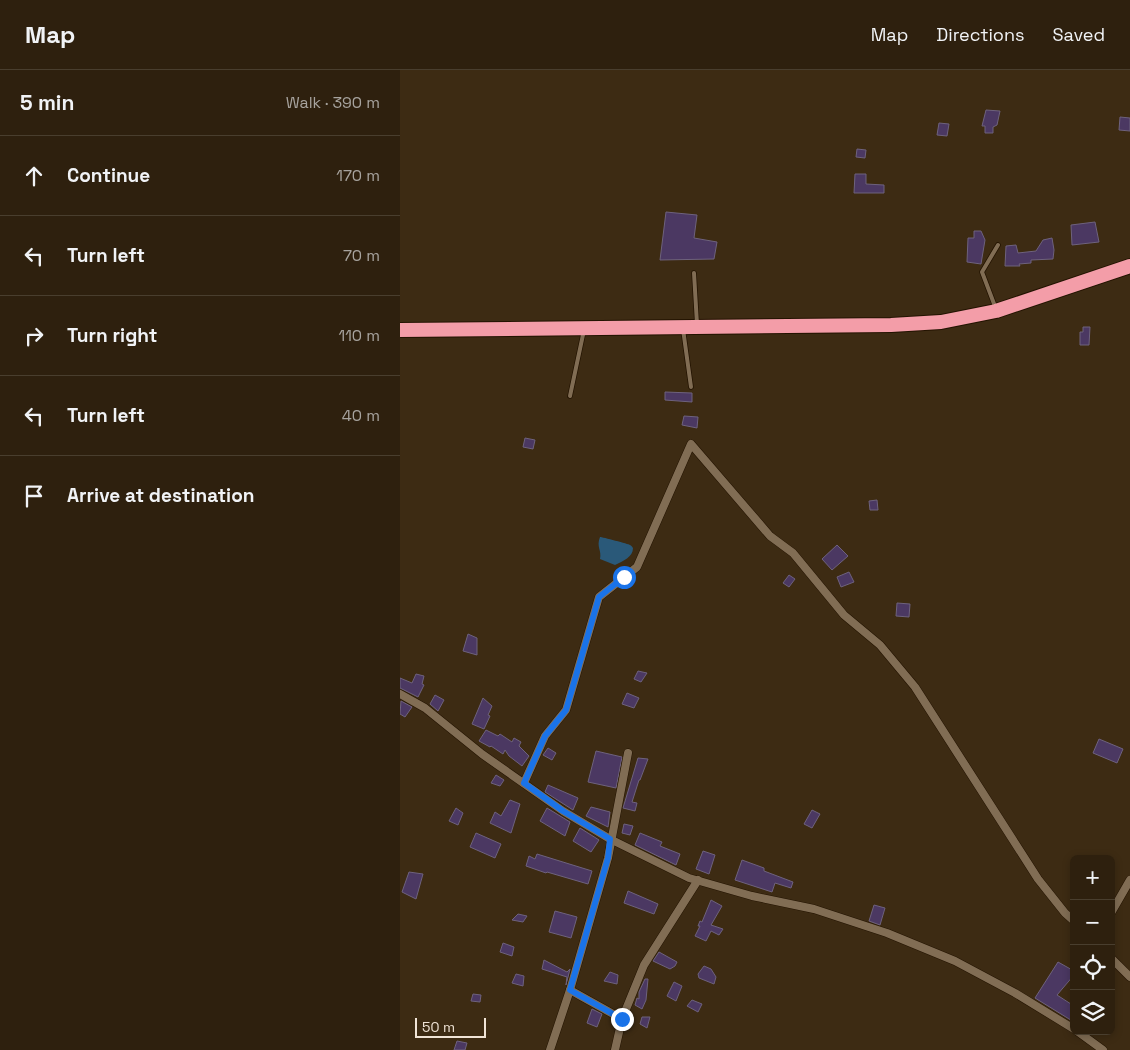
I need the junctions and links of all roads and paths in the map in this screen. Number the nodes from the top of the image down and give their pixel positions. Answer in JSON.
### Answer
{"nodes":[{"id":1,"x":998,"y":245,"type":"dead end"},
{"id":2,"x":1130,"y":266,"type":"edge"},
{"id":3,"x":694,"y":274,"type":"dead end"},
{"id":4,"x":996,"y":311,"type":"junction"},
{"id":5,"x":690,"y":327,"type":"junction"},
{"id":6,"x":584,"y":328,"type":"junction"},
{"id":7,"x":400,"y":330,"type":"edge"},
{"id":8,"x":691,"y":387,"type":"dead end"},
{"id":9,"x":570,"y":396,"type":"dead end"},
{"id":10,"x":400,"y":694,"type":"edge"},
{"id":11,"x":628,"y":753,"type":"dead end"},
{"id":12,"x":524,"y":783,"type":"junction"},
{"id":13,"x":610,"y":839,"type":"junction"},
{"id":14,"x":698,"y":880,"type":"junction"},
{"id":15,"x":1130,"y":880,"type":"edge"},
{"id":16,"x":1115,"y":906,"type":"edge"},
{"id":17,"x":1070,"y":917,"type":"edge"},
{"id":18,"x":1115,"y":962,"type":"edge"},
{"id":19,"x":1130,"y":977,"type":"edge"},
{"id":20,"x":570,"y":990,"type":"junction"},
{"id":21,"x":622,"y":1019,"type":"junction"},
{"id":22,"x":1070,"y":1026,"type":"edge"},
{"id":23,"x":1083,"y":1035,"type":"edge"},
{"id":24,"x":550,"y":1050,"type":"edge"},
{"id":25,"x":615,"y":1050,"type":"edge"},
{"id":26,"x":1103,"y":1050,"type":"edge"}],
"edges":[{"from":1,"to":4,"type":"lane"},
{"from":2,"to":4,"type":"highway"},
{"from":3,"to":5,"type":"lane"},
{"from":4,"to":5,"type":"highway"},
{"from":5,"to":6,"type":"highway"},
{"from":5,"to":8,"type":"lane"},
{"from":6,"to":7,"type":"highway"},
{"from":6,"to":9,"type":"lane"},
{"from":10,"to":12,"type":"street"},
{"from":11,"to":13,"type":"street"},
{"from":12,"to":13,"type":"street"},
{"from":12,"to":17,"type":"street"},
{"from":13,"to":14,"type":"street"},
{"from":13,"to":20,"type":"street"},
{"from":14,"to":21,"type":"street"},
{"from":14,"to":22,"type":"street"},
{"from":15,"to":16,"type":"street"},
{"from":18,"to":19,"type":"street"},
{"from":20,"to":21,"type":"street"},
{"from":20,"to":24,"type":"street"},
{"from":21,"to":25,"type":"street"},
{"from":23,"to":26,"type":"street"}]}
